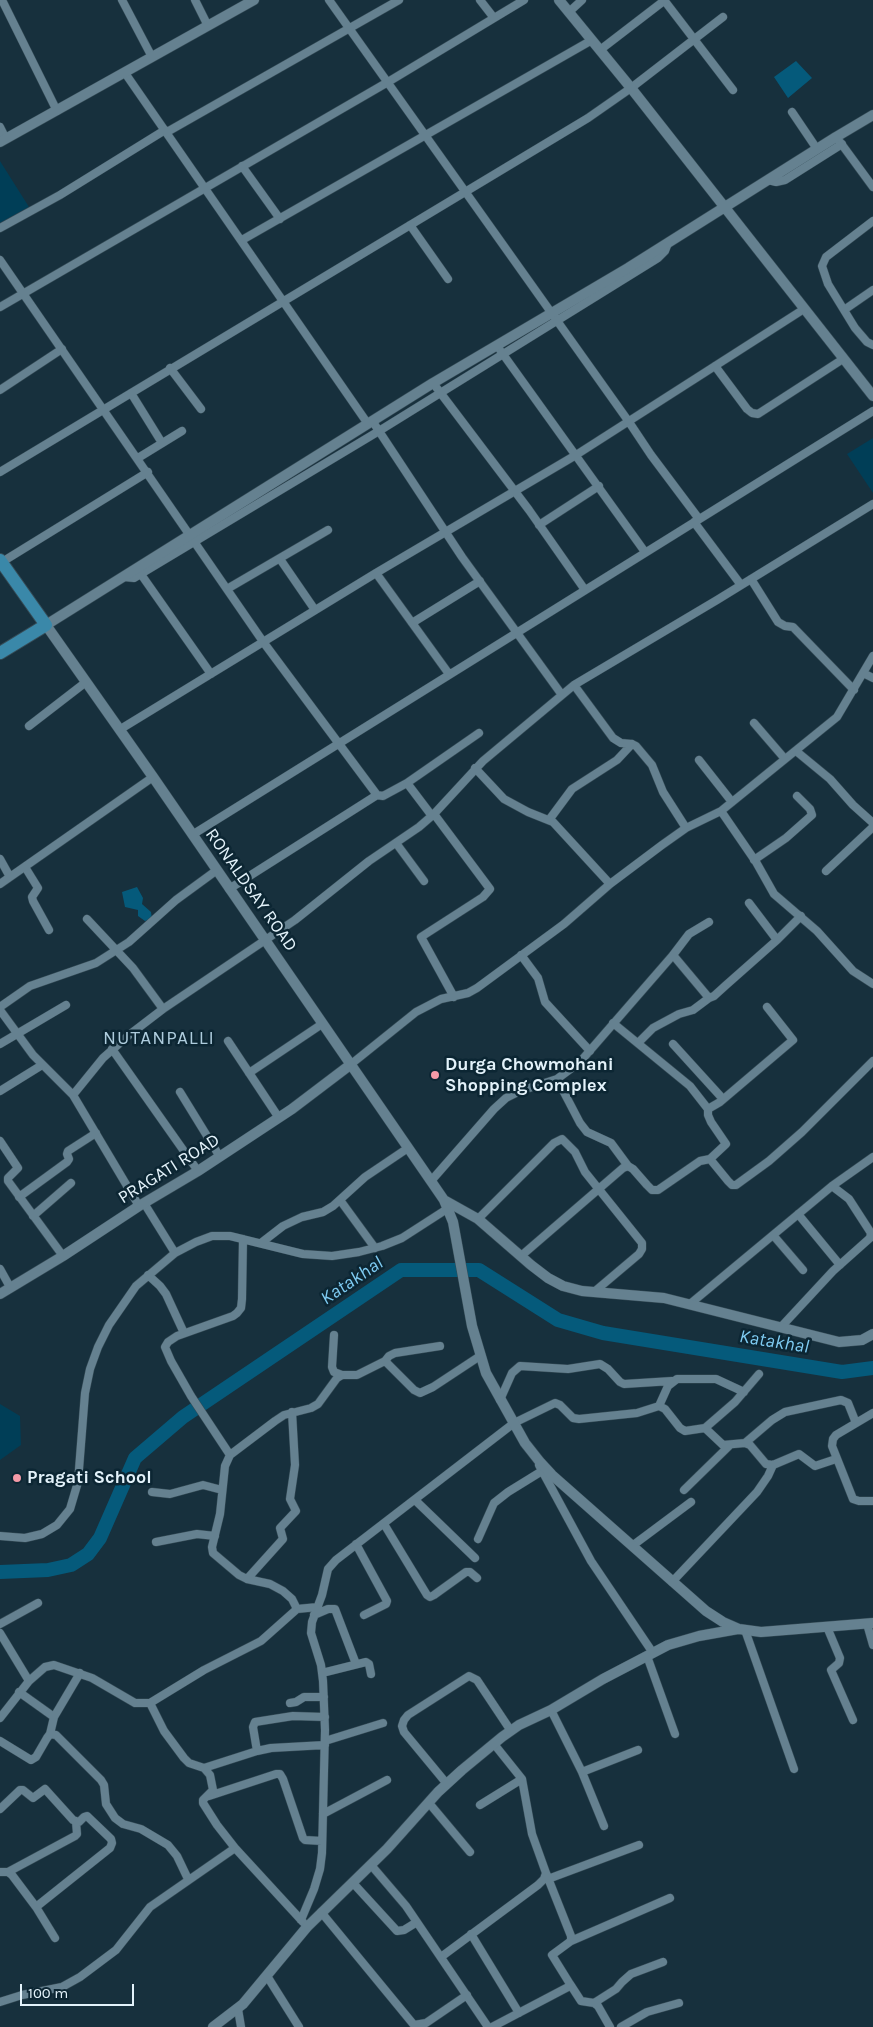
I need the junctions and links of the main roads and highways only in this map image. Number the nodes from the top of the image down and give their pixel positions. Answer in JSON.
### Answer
{"nodes":[{"id":1,"x":1,"y":561,"type":"edge"},
{"id":2,"x":0,"y":653,"type":"edge"}],
"edges":[{"from":1,"to":2,"type":"main road","name":"RONALDSAY ROAD"}]}
